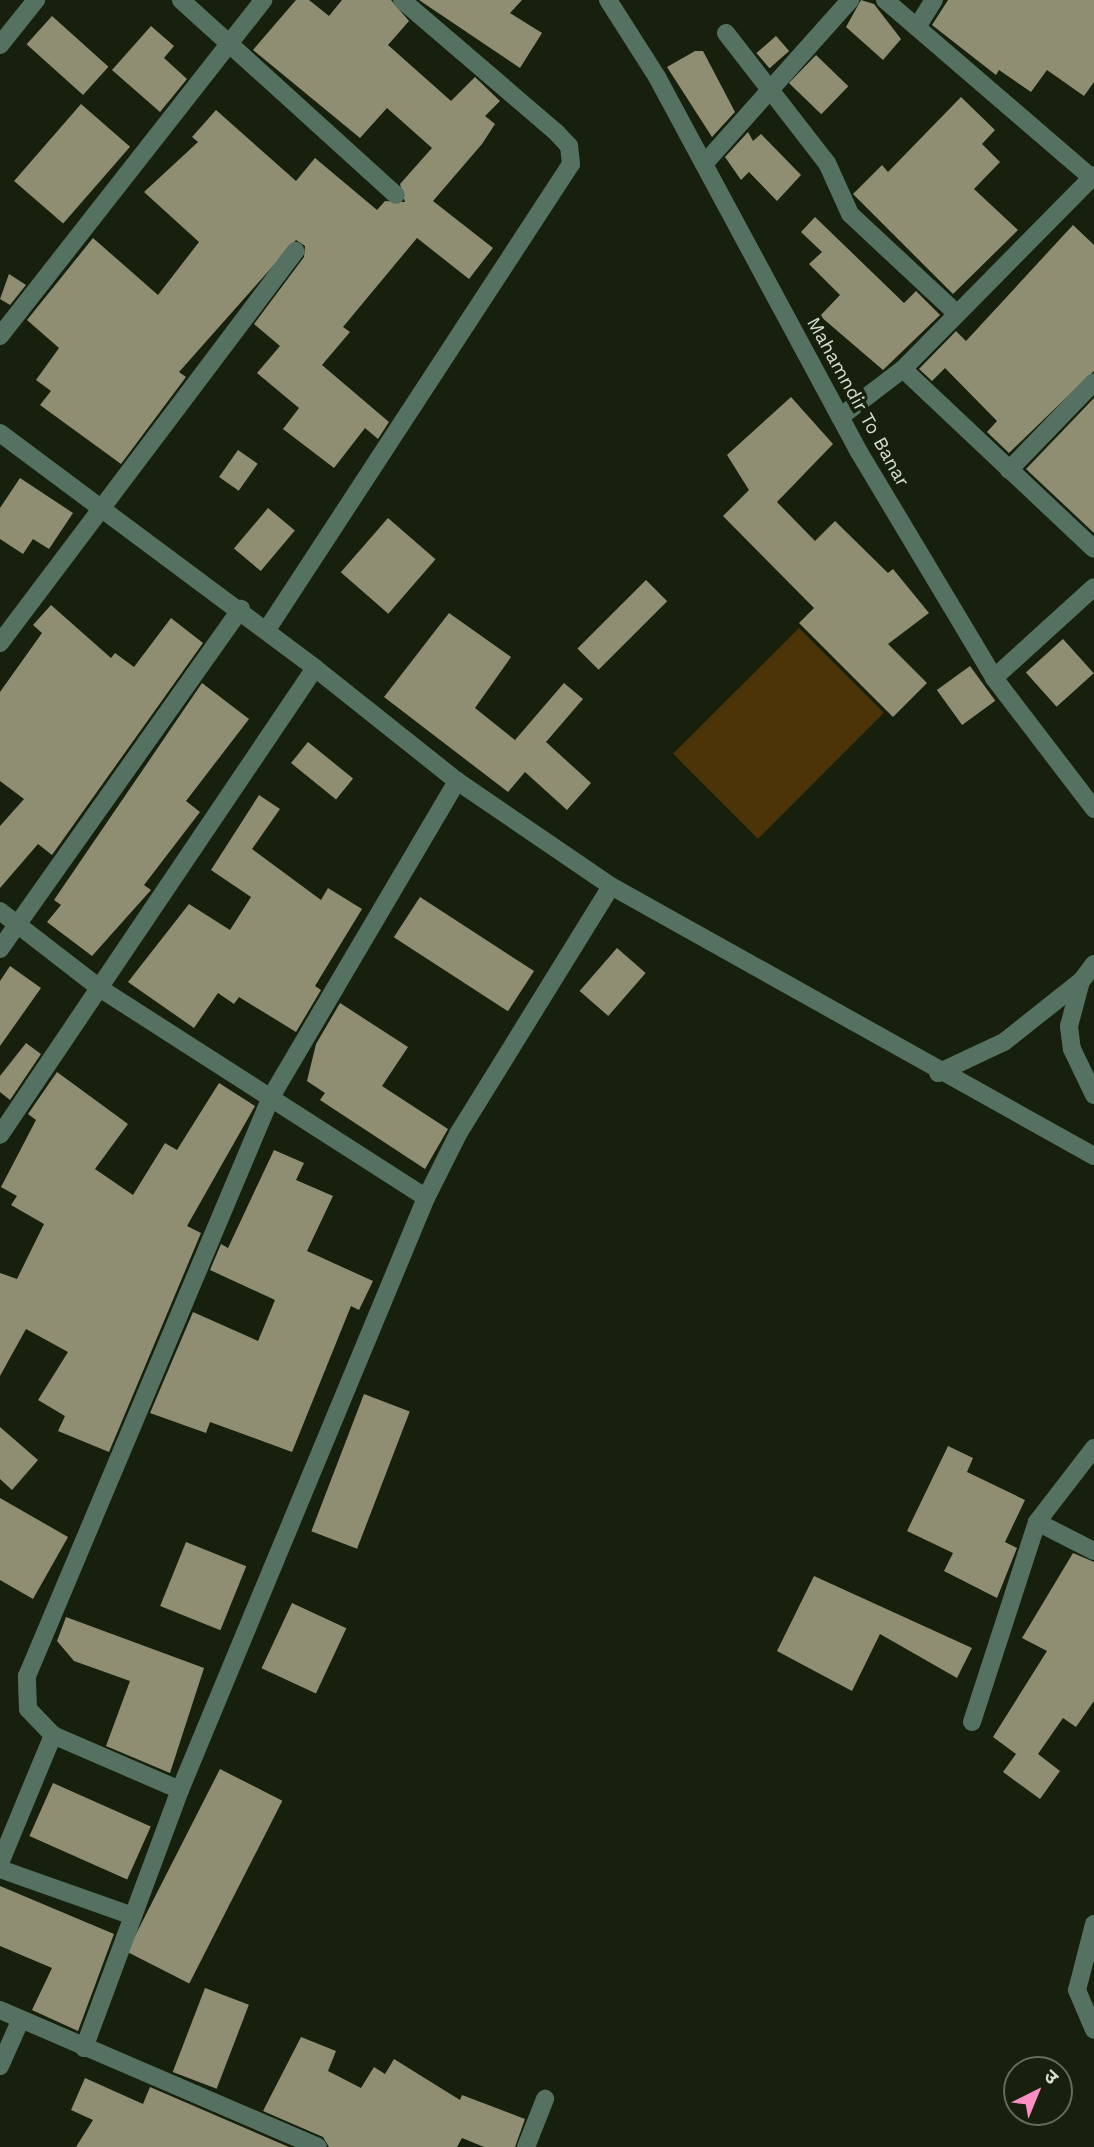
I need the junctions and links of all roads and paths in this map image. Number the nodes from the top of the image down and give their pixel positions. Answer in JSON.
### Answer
{"nodes":[{"id":1,"x":36,"y":0,"type":"edge"},
{"id":2,"x":181,"y":0,"type":"edge"},
{"id":3,"x":263,"y":0,"type":"edge"},
{"id":4,"x":402,"y":0,"type":"edge"},
{"id":5,"x":608,"y":0,"type":"edge"},
{"id":6,"x":850,"y":0,"type":"edge"},
{"id":7,"x":885,"y":0,"type":"edge"},
{"id":8,"x":934,"y":0,"type":"edge"},
{"id":9,"x":917,"y":27,"type":"junction"},
{"id":10,"x":726,"y":33,"type":"dead end"},
{"id":11,"x":230,"y":40,"type":"junction"},
{"id":12,"x":0,"y":45,"type":"edge"},
{"id":13,"x":769,"y":92,"type":"junction"},
{"id":14,"x":704,"y":164,"type":"junction"},
{"id":15,"x":1093,"y":178,"type":"edge"},
{"id":16,"x":396,"y":195,"type":"dead end"},
{"id":17,"x":295,"y":250,"type":"dead end"},
{"id":18,"x":956,"y":313,"type":"junction"},
{"id":19,"x":0,"y":336,"type":"edge"},
{"id":20,"x":903,"y":369,"type":"junction"},
{"id":21,"x":1094,"y":382,"type":"edge"},
{"id":22,"x":839,"y":417,"type":"junction"},
{"id":23,"x":0,"y":433,"type":"edge"},
{"id":24,"x":1009,"y":470,"type":"junction"},
{"id":25,"x":103,"y":505,"type":"junction"},
{"id":26,"x":1094,"y":549,"type":"edge"},
{"id":27,"x":1094,"y":587,"type":"edge"},
{"id":28,"x":241,"y":609,"type":"junction"},
{"id":29,"x":268,"y":628,"type":"junction"},
{"id":30,"x":0,"y":643,"type":"edge"},
{"id":31,"x":315,"y":668,"type":"junction"},
{"id":32,"x":993,"y":678,"type":"junction"},
{"id":33,"x":457,"y":781,"type":"junction"},
{"id":34,"x":1094,"y":809,"type":"edge"},
{"id":35,"x":611,"y":886,"type":"junction"},
{"id":36,"x":0,"y":911,"type":"edge"},
{"id":37,"x":18,"y":925,"type":"junction"},
{"id":38,"x":0,"y":949,"type":"edge"},
{"id":39,"x":1094,"y":964,"type":"edge"},
{"id":40,"x":1081,"y":981,"type":"junction"},
{"id":41,"x":101,"y":989,"type":"junction"},
{"id":42,"x":938,"y":1073,"type":"junction"},
{"id":43,"x":1094,"y":1096,"type":"edge"},
{"id":44,"x":271,"y":1097,"type":"junction"},
{"id":45,"x":0,"y":1135,"type":"edge"},
{"id":46,"x":1094,"y":1156,"type":"edge"},
{"id":47,"x":426,"y":1198,"type":"junction"},
{"id":48,"x":1094,"y":1448,"type":"edge"},
{"id":49,"x":1037,"y":1522,"type":"junction"},
{"id":50,"x":1094,"y":1551,"type":"edge"},
{"id":51,"x":972,"y":1722,"type":"dead end"},
{"id":52,"x":53,"y":1735,"type":"junction"},
{"id":53,"x":180,"y":1790,"type":"junction"},
{"id":54,"x":0,"y":1866,"type":"edge"},
{"id":55,"x":133,"y":1916,"type":"junction"},
{"id":56,"x":1094,"y":1924,"type":"edge"},
{"id":57,"x":0,"y":2010,"type":"edge"},
{"id":58,"x":21,"y":2019,"type":"junction"},
{"id":59,"x":1094,"y":2030,"type":"edge"},
{"id":60,"x":84,"y":2048,"type":"junction"},
{"id":61,"x":0,"y":2066,"type":"edge"},
{"id":62,"x":545,"y":2099,"type":"dead end"},
{"id":63,"x":318,"y":2147,"type":"edge"},
{"id":64,"x":526,"y":2147,"type":"edge"}],
"edges":[{"from":1,"to":12,"type":"street"},
{"from":2,"to":11,"type":"street"},
{"from":3,"to":11,"type":"street"},
{"from":4,"to":29,"type":"street"},
{"from":5,"to":14,"type":"street","name":"Mahamndir To Banar"},
{"from":6,"to":13,"type":"street"},
{"from":7,"to":9,"type":"street"},
{"from":8,"to":9,"type":"street"},
{"from":9,"to":15,"type":"street"},
{"from":10,"to":13,"type":"street"},
{"from":11,"to":16,"type":"street"},
{"from":11,"to":19,"type":"street"},
{"from":13,"to":14,"type":"street"},
{"from":13,"to":18,"type":"street"},
{"from":14,"to":22,"type":"street","name":"Mahamndir To Banar"},
{"from":15,"to":18,"type":"street"},
{"from":17,"to":25,"type":"street"},
{"from":18,"to":20,"type":"street"},
{"from":20,"to":22,"type":"street"},
{"from":20,"to":24,"type":"street"},
{"from":21,"to":24,"type":"street"},
{"from":22,"to":32,"type":"street","name":"Mahamndir To Banar"},
{"from":23,"to":25,"type":"street"},
{"from":24,"to":26,"type":"street"},
{"from":25,"to":28,"type":"street"},
{"from":25,"to":30,"type":"street"},
{"from":27,"to":32,"type":"street"},
{"from":28,"to":29,"type":"street"},
{"from":28,"to":37,"type":"street"},
{"from":29,"to":31,"type":"street"},
{"from":31,"to":33,"type":"street"},
{"from":31,"to":41,"type":"street"},
{"from":32,"to":34,"type":"street","name":"Mahamndir To Banar"},
{"from":33,"to":35,"type":"street"},
{"from":33,"to":44,"type":"street"},
{"from":35,"to":42,"type":"street"},
{"from":35,"to":47,"type":"street"},
{"from":36,"to":37,"type":"street"},
{"from":37,"to":38,"type":"street"},
{"from":37,"to":41,"type":"street"},
{"from":39,"to":40,"type":"street"},
{"from":40,"to":42,"type":"street"},
{"from":40,"to":43,"type":"street"},
{"from":41,"to":44,"type":"street"},
{"from":41,"to":45,"type":"street"},
{"from":42,"to":46,"type":"street"},
{"from":44,"to":47,"type":"street"},
{"from":44,"to":52,"type":"street"},
{"from":47,"to":53,"type":"street"},
{"from":48,"to":49,"type":"street"},
{"from":49,"to":50,"type":"street"},
{"from":49,"to":51,"type":"street"},
{"from":52,"to":53,"type":"street"},
{"from":52,"to":54,"type":"street"},
{"from":53,"to":55,"type":"street"},
{"from":54,"to":55,"type":"street"},
{"from":55,"to":60,"type":"street"},
{"from":56,"to":59,"type":"street"},
{"from":57,"to":58,"type":"street"},
{"from":58,"to":60,"type":"street"},
{"from":58,"to":61,"type":"street"},
{"from":60,"to":63,"type":"street"},
{"from":62,"to":64,"type":"street"}]}
